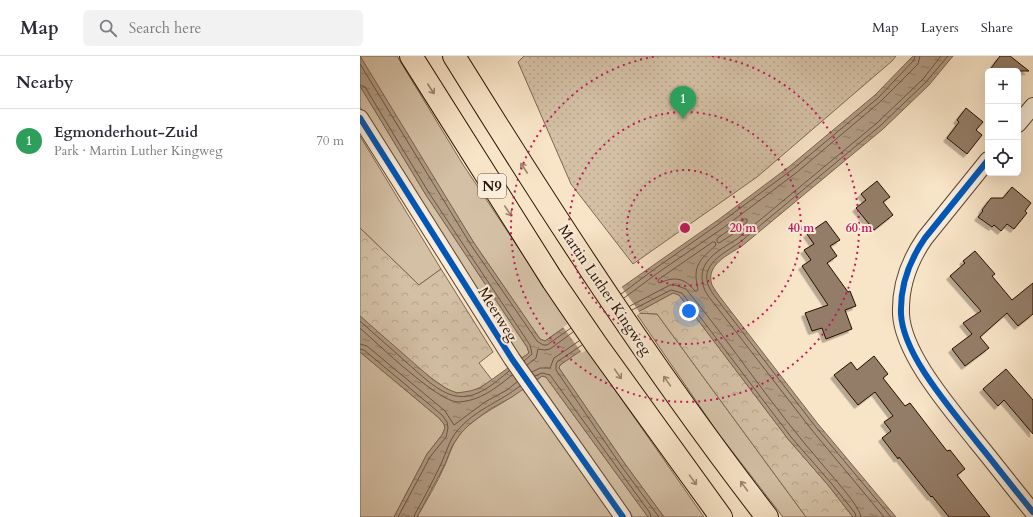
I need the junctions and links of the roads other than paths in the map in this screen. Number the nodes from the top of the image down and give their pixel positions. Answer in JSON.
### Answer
{"nodes":[{"id":1,"x":411,"y":56,"type":"edge"},
{"id":2,"x":454,"y":56,"type":"edge"},
{"id":3,"x":1033,"y":106,"type":"edge"},
{"id":4,"x":360,"y":118,"type":"edge"},
{"id":5,"x":1021,"y":120,"type":"edge"},
{"id":6,"x":985,"y":164,"type":"edge"},
{"id":7,"x":1033,"y":512,"type":"edge"},
{"id":8,"x":623,"y":517,"type":"edge"},
{"id":9,"x":721,"y":517,"type":"edge"},
{"id":10,"x":767,"y":517,"type":"edge"}],
"edges":[{"from":1,"to":9,"type":"highway","number":"N9","one_way":true},
{"from":10,"to":2,"type":"highway","name":"Martin Luther Kingweg","number":"N9","one_way":true},
{"from":3,"to":5,"type":"street"},
{"from":4,"to":8,"type":"street","name":"Meerweg"},
{"from":6,"to":7,"type":"street"}]}
